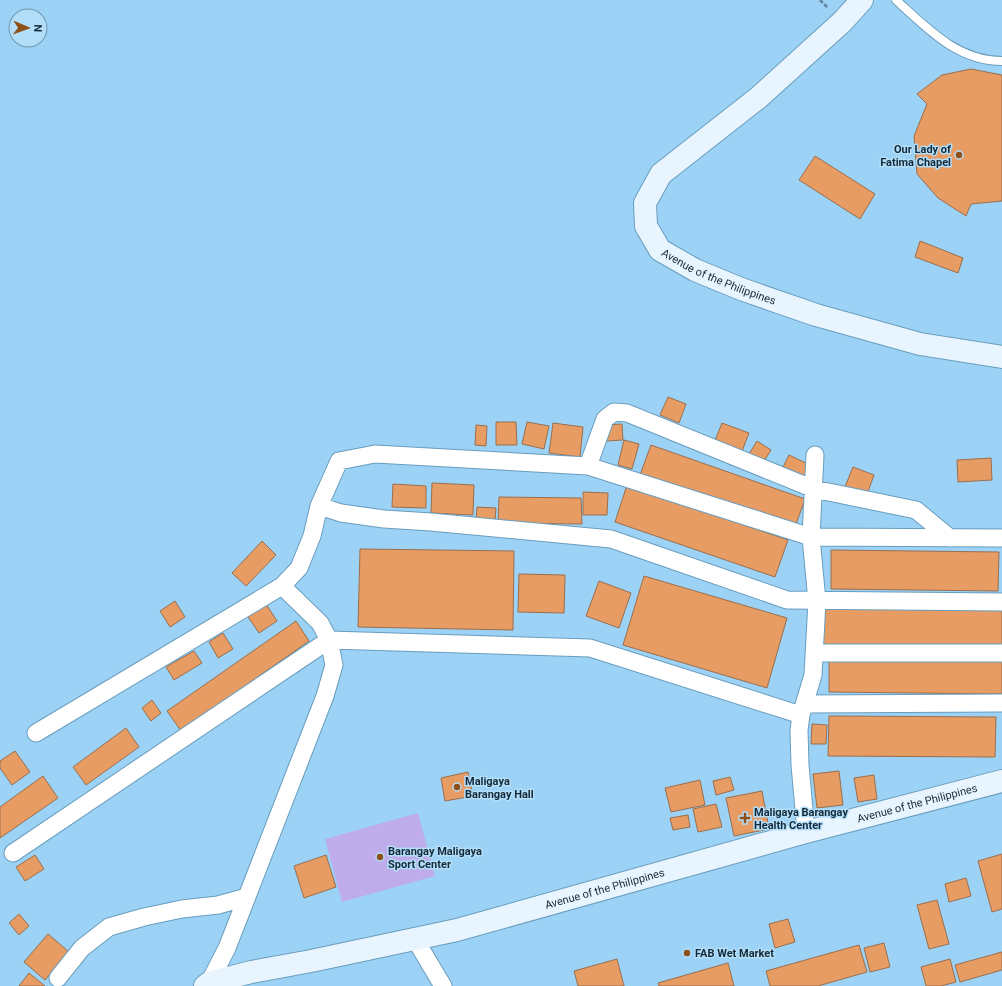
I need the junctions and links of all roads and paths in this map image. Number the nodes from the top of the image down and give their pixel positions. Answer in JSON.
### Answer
{"nodes":[{"id":1,"x":862,"y":0,"type":"edge"},
{"id":2,"x":896,"y":0,"type":"edge"},
{"id":3,"x":1002,"y":61,"type":"edge"},
{"id":4,"x":1002,"y":357,"type":"edge"},
{"id":5,"x":815,"y":455,"type":"dead end"},
{"id":6,"x":588,"y":466,"type":"junction"},
{"id":7,"x":814,"y":489,"type":"junction"},
{"id":8,"x":319,"y":506,"type":"junction"},
{"id":9,"x":811,"y":537,"type":"junction"},
{"id":10,"x":950,"y":538,"type":"junction"},
{"id":11,"x":1002,"y":538,"type":"edge"},
{"id":12,"x":282,"y":586,"type":"junction"},
{"id":13,"x":817,"y":601,"type":"junction"},
{"id":14,"x":1002,"y":602,"type":"edge"},
{"id":15,"x":329,"y":640,"type":"junction"},
{"id":16,"x":814,"y":653,"type":"junction"},
{"id":17,"x":1002,"y":654,"type":"edge"},
{"id":18,"x":1002,"y":702,"type":"edge"},
{"id":19,"x":803,"y":710,"type":"junction"},
{"id":20,"x":36,"y":733,"type":"dead end"},
{"id":21,"x":1002,"y":781,"type":"edge"},
{"id":22,"x":806,"y":832,"type":"junction"},
{"id":23,"x":13,"y":853,"type":"dead end"},
{"id":24,"x":247,"y":897,"type":"junction"},
{"id":25,"x":415,"y":939,"type":"junction"},
{"id":26,"x":58,"y":978,"type":"dead end"},
{"id":27,"x":207,"y":984,"type":"edge"},
{"id":28,"x":443,"y":986,"type":"edge"}],
"edges":[{"from":1,"to":4,"type":"main road","name":"Avenue of the Philippines"},
{"from":2,"to":3,"type":"lane"},
{"from":5,"to":7,"type":"street"},
{"from":6,"to":7,"type":"street"},
{"from":6,"to":8,"type":"street"},
{"from":6,"to":9,"type":"street"},
{"from":7,"to":9,"type":"street"},
{"from":7,"to":10,"type":"street"},
{"from":8,"to":12,"type":"street"},
{"from":8,"to":13,"type":"street"},
{"from":9,"to":10,"type":"street"},
{"from":9,"to":13,"type":"street"},
{"from":10,"to":11,"type":"street"},
{"from":12,"to":15,"type":"street"},
{"from":12,"to":20,"type":"street"},
{"from":13,"to":14,"type":"street"},
{"from":13,"to":16,"type":"street"},
{"from":15,"to":19,"type":"street"},
{"from":15,"to":23,"type":"street"},
{"from":15,"to":24,"type":"street"},
{"from":16,"to":17,"type":"street"},
{"from":16,"to":19,"type":"street"},
{"from":18,"to":19,"type":"street"},
{"from":19,"to":22,"type":"street"},
{"from":21,"to":22,"type":"main road","name":"Avenue of the Philippines"},
{"from":22,"to":25,"type":"main road","name":"Avenue of the Philippines"},
{"from":24,"to":26,"type":"street"},
{"from":24,"to":27,"type":"street"},
{"from":25,"to":27,"type":"main road","name":"Avenue of the Philippines"},
{"from":25,"to":28,"type":"street"}]}
